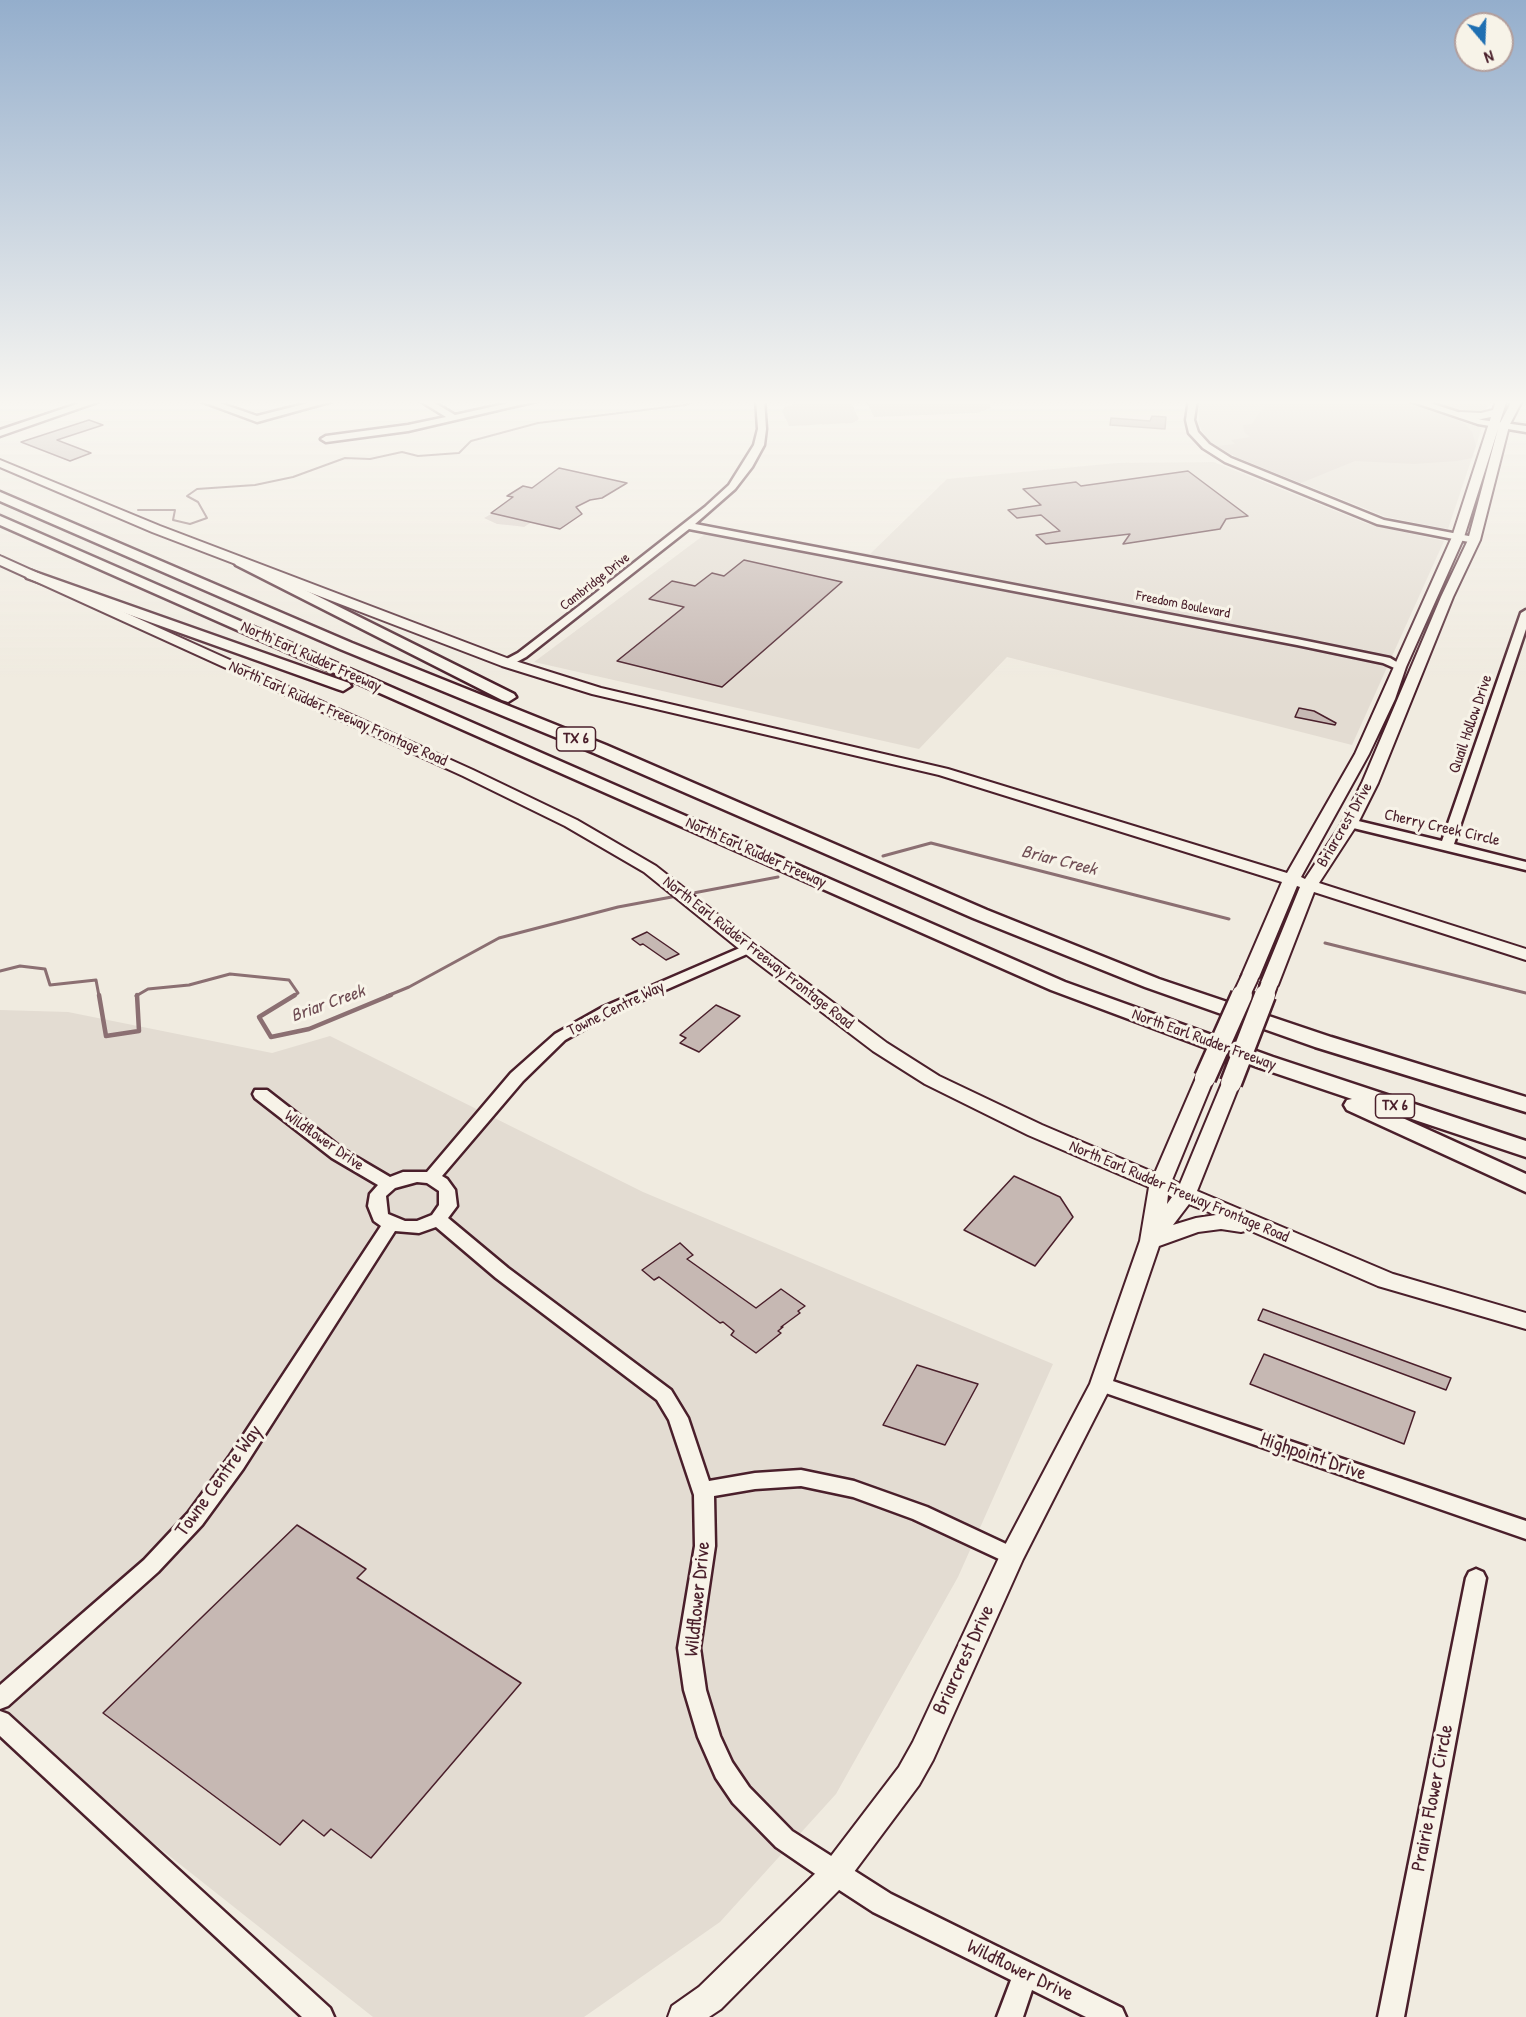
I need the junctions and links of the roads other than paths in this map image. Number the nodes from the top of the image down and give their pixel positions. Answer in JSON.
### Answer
{"nodes":[{"id":1,"x":71,"y":493,"type":"edge"},
{"id":2,"x":724,"y":493,"type":"edge"},
{"id":3,"x":1311,"y":493,"type":"edge"},
{"id":4,"x":1474,"y":493,"type":"edge"},
{"id":5,"x":1484,"y":493,"type":"edge"},
{"id":6,"x":0,"y":496,"type":"edge"},
{"id":7,"x":0,"y":520,"type":"edge"},
{"id":8,"x":687,"y":526,"type":"junction"},
{"id":9,"x":1458,"y":537,"type":"junction"},
{"id":10,"x":1474,"y":540,"type":"junction"},
{"id":11,"x":0,"y":560,"type":"edge"},
{"id":12,"x":241,"y":562,"type":"junction"},
{"id":13,"x":32,"y":575,"type":"junction"},
{"id":14,"x":1526,"y":613,"type":"edge"},
{"id":15,"x":507,"y":663,"type":"junction"},
{"id":16,"x":1399,"y":667,"type":"junction"},
{"id":17,"x":1418,"y":671,"type":"junction"},
{"id":18,"x":510,"y":747,"type":"junction"},
{"id":19,"x":600,"y":749,"type":"junction"},
{"id":20,"x":1350,"y":823,"type":"junction"},
{"id":21,"x":1447,"y":846,"type":"junction"},
{"id":22,"x":1526,"y":866,"type":"edge"},
{"id":23,"x":1292,"y":880,"type":"junction"},
{"id":24,"x":1309,"y":885,"type":"junction"},
{"id":25,"x":749,"y":948,"type":"junction"},
{"id":26,"x":1526,"y":956,"type":"edge"},
{"id":27,"x":1265,"y":1062,"type":"junction"},
{"id":28,"x":261,"y":1094,"type":"dead end"},
{"id":29,"x":1526,"y":1105,"type":"edge"},
{"id":30,"x":1526,"y":1149,"type":"edge"},
{"id":31,"x":431,"y":1178,"type":"junction"},
{"id":32,"x":1160,"y":1184,"type":"junction"},
{"id":33,"x":1526,"y":1184,"type":"edge"},
{"id":34,"x":389,"y":1185,"type":"junction"},
{"id":35,"x":1185,"y":1196,"type":"junction"},
{"id":36,"x":438,"y":1219,"type":"junction"},
{"id":37,"x":391,"y":1224,"type":"junction"},
{"id":38,"x":1268,"y":1230,"type":"junction"},
{"id":39,"x":1150,"y":1241,"type":"junction"},
{"id":40,"x":1526,"y":1321,"type":"edge"},
{"id":41,"x":1101,"y":1384,"type":"junction"},
{"id":42,"x":703,"y":1490,"type":"junction"},
{"id":43,"x":1526,"y":1530,"type":"edge"},
{"id":44,"x":1012,"y":1556,"type":"junction"},
{"id":45,"x":1476,"y":1578,"type":"dead end"},
{"id":46,"x":0,"y":1699,"type":"edge"},
{"id":47,"x":0,"y":1721,"type":"edge"},
{"id":48,"x":834,"y":1874,"type":"junction"},
{"id":49,"x":1025,"y":1975,"type":"junction"},
{"id":50,"x":321,"y":2017,"type":"edge"},
{"id":51,"x":684,"y":2017,"type":"edge"},
{"id":52,"x":1010,"y":2017,"type":"edge"},
{"id":53,"x":1113,"y":2017,"type":"edge"},
{"id":54,"x":1391,"y":2017,"type":"edge"}],
"edges":[{"from":1,"to":12,"type":"main road"},
{"from":2,"to":8,"type":"street","name":"Cambridge Drive"},
{"from":3,"to":9,"type":"street"},
{"from":4,"to":9,"type":"main road","name":"Briarcrest Drive"},
{"from":5,"to":10,"type":"main road","name":"Briarcrest Drive"},
{"from":6,"to":19,"type":"highway","name":"North Earl Rudder Freeway","number":"TX 6"},
{"from":7,"to":18,"type":"highway","name":"North Earl Rudder Freeway","number":"TX 6"},
{"from":8,"to":15,"type":"street","name":"Cambridge Drive"},
{"from":8,"to":16,"type":"street","name":"Freedom Boulevard"},
{"from":9,"to":10,"type":"street"},
{"from":9,"to":16,"type":"main road","name":"Briarcrest Drive"},
{"from":10,"to":17,"type":"main road","name":"Briarcrest Drive"},
{"from":11,"to":13,"type":"main road","name":"North Earl Rudder Freeway Frontage Road"},
{"from":12,"to":15,"type":"main road"},
{"from":12,"to":19,"type":"highway"},
{"from":13,"to":18,"type":"highway"},
{"from":13,"to":25,"type":"main road","name":"North Earl Rudder Freeway Frontage Road"},
{"from":14,"to":21,"type":"street","name":"Quail Hollow Drive"},
{"from":15,"to":23,"type":"main road"},
{"from":16,"to":17,"type":"street","name":"Freedom Boulevard"},
{"from":16,"to":23,"type":"main road","name":"Briarcrest Drive"},
{"from":17,"to":20,"type":"main road","name":"Briarcrest Drive"},
{"from":18,"to":27,"type":"highway","name":"North Earl Rudder Freeway","number":"TX 6"},
{"from":19,"to":29,"type":"highway","name":"North Earl Rudder Freeway","number":"TX 6"},
{"from":20,"to":21,"type":"street","name":"Cherry Creek Circle"},
{"from":20,"to":24,"type":"main road","name":"Briarcrest Drive"},
{"from":21,"to":22,"type":"street","name":"Cherry Creek Circle"},
{"from":23,"to":24,"type":"main road"},
{"from":23,"to":32,"type":"main road","name":"Briarcrest Drive","bridge":true},
{"from":24,"to":26,"type":"main road"},
{"from":24,"to":35,"type":"main road","name":"Briarcrest Drive","bridge":true},
{"from":25,"to":31,"type":"street","name":"Towne Centre Way"},
{"from":25,"to":32,"type":"main road","name":"North Earl Rudder Freeway Frontage Road"},
{"from":27,"to":30,"type":"highway","name":"North Earl Rudder Freeway","number":"TX 6"},
{"from":27,"to":33,"type":"highway"},
{"from":28,"to":34,"type":"street","name":"Wildflower Drive"},
{"from":31,"to":34,"type":"street"},
{"from":31,"to":36,"type":"street"},
{"from":32,"to":35,"type":"main road","name":"North Earl Rudder Freeway Frontage Road"},
{"from":32,"to":39,"type":"main road","name":"Briarcrest Drive"},
{"from":34,"to":37,"type":"street"},
{"from":35,"to":38,"type":"main road","name":"North Earl Rudder Freeway Frontage Road"},
{"from":35,"to":39,"type":"main road","name":"Briarcrest Drive"},
{"from":36,"to":37,"type":"street"},
{"from":36,"to":42,"type":"street","name":"Wildflower Drive"},
{"from":37,"to":46,"type":"street","name":"Towne Centre Way"},
{"from":38,"to":39,"type":"main road"},
{"from":38,"to":40,"type":"main road","name":"North Earl Rudder Freeway Frontage Road"},
{"from":39,"to":41,"type":"main road","name":"Briarcrest Drive"},
{"from":41,"to":43,"type":"street","name":"Highpoint Drive"},
{"from":41,"to":44,"type":"main road","name":"Briarcrest Drive"},
{"from":42,"to":44,"type":"street"},
{"from":42,"to":48,"type":"street","name":"Wildflower Drive"},
{"from":44,"to":48,"type":"main road","name":"Briarcrest Drive"},
{"from":45,"to":54,"type":"street","name":"Prairie Flower Circle"},
{"from":47,"to":50,"type":"street"},
{"from":48,"to":49,"type":"street","name":"Wildflower Drive"},
{"from":48,"to":51,"type":"main road","name":"Briarcrest Drive"},
{"from":49,"to":52,"type":"street"},
{"from":49,"to":53,"type":"street","name":"Wildflower Drive"}]}
